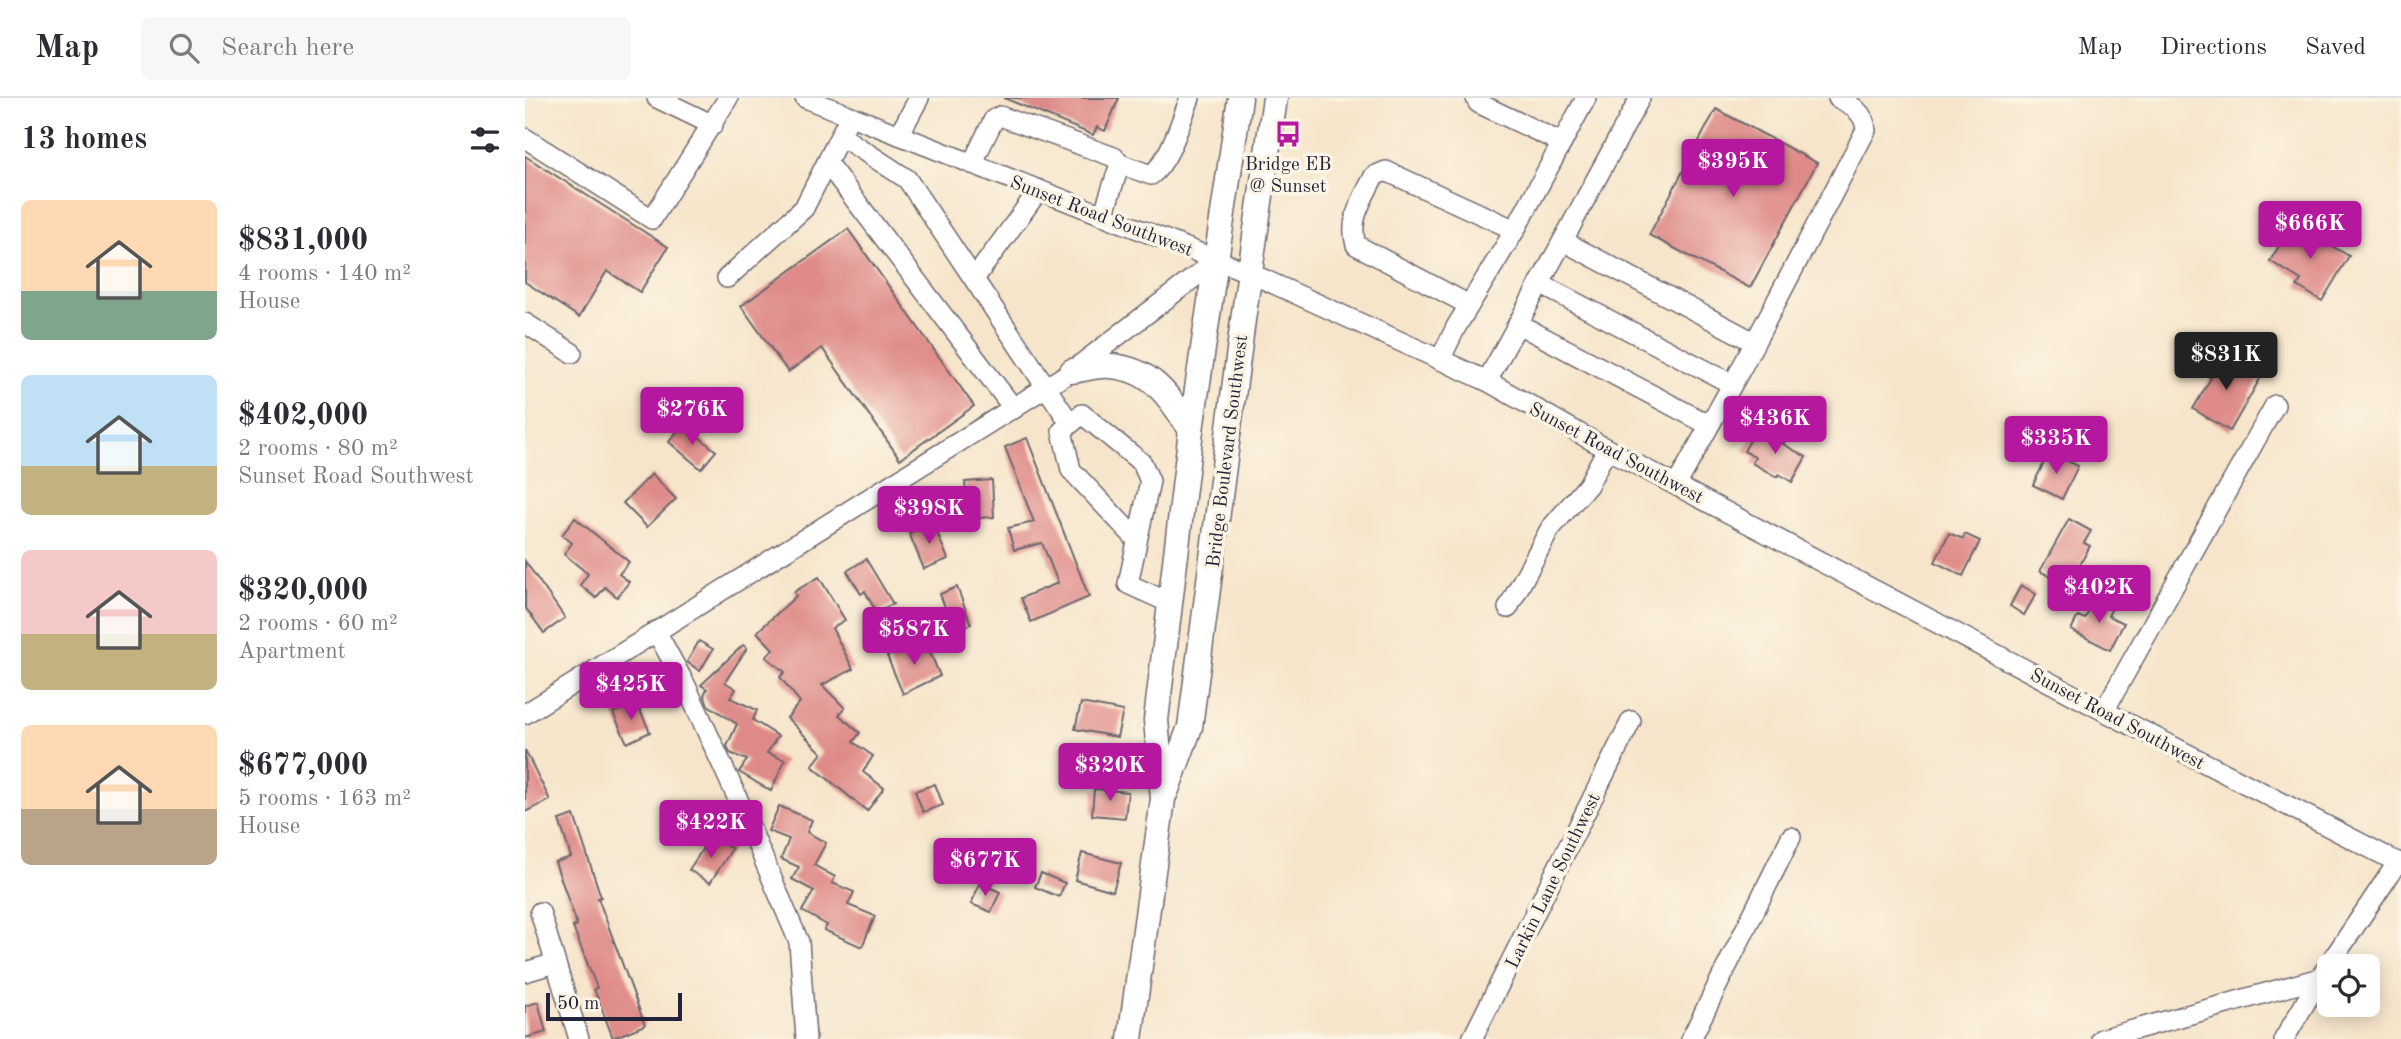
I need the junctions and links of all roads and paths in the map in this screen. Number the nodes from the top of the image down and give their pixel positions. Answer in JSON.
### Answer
{"nodes":[{"id":1,"x":657,"y":98,"type":"edge"},
{"id":2,"x":728,"y":98,"type":"edge"},
{"id":3,"x":805,"y":98,"type":"edge"},
{"id":4,"x":919,"y":98,"type":"edge"},
{"id":5,"x":1190,"y":98,"type":"edge"},
{"id":6,"x":1240,"y":98,"type":"edge"},
{"id":7,"x":1275,"y":98,"type":"edge"},
{"id":8,"x":1476,"y":98,"type":"edge"},
{"id":9,"x":1586,"y":98,"type":"edge"},
{"id":10,"x":1640,"y":98,"type":"edge"},
{"id":11,"x":1838,"y":98,"type":"edge"},
{"id":12,"x":850,"y":116,"type":"junction"},
{"id":13,"x":713,"y":125,"type":"junction"},
{"id":14,"x":899,"y":135,"type":"junction"},
{"id":15,"x":841,"y":136,"type":"junction"},
{"id":16,"x":525,"y":138,"type":"edge"},
{"id":17,"x":1562,"y":143,"type":"junction"},
{"id":18,"x":827,"y":163,"type":"junction"},
{"id":19,"x":972,"y":164,"type":"junction"},
{"id":20,"x":1120,"y":164,"type":"junction"},
{"id":21,"x":1039,"y":190,"type":"junction"},
{"id":22,"x":1103,"y":215,"type":"junction"},
{"id":23,"x":1515,"y":230,"type":"junction"},
{"id":24,"x":1563,"y":241,"type":"junction"},
{"id":25,"x":1217,"y":260,"type":"junction"},
{"id":26,"x":1250,"y":273,"type":"junction"},
{"id":27,"x":727,"y":278,"type":"dead end"},
{"id":28,"x":974,"y":279,"type":"junction"},
{"id":29,"x":1540,"y":284,"type":"junction"},
{"id":30,"x":1469,"y":305,"type":"junction"},
{"id":31,"x":525,"y":323,"type":"edge"},
{"id":32,"x":1518,"y":324,"type":"junction"},
{"id":33,"x":1754,"y":342,"type":"junction"},
{"id":34,"x":572,"y":353,"type":"dead end"},
{"id":35,"x":1440,"y":360,"type":"junction"},
{"id":36,"x":1072,"y":371,"type":"junction"},
{"id":37,"x":1487,"y":381,"type":"junction"},
{"id":38,"x":1732,"y":384,"type":"junction"},
{"id":39,"x":1047,"y":387,"type":"junction"},
{"id":40,"x":2275,"y":405,"type":"dead end"},
{"id":41,"x":1014,"y":408,"type":"junction"},
{"id":42,"x":1070,"y":423,"type":"junction"},
{"id":43,"x":1709,"y":425,"type":"junction"},
{"id":44,"x":1191,"y":430,"type":"junction"},
{"id":45,"x":1607,"y":449,"type":"junction"},
{"id":46,"x":1677,"y":484,"type":"junction"},
{"id":47,"x":1137,"y":540,"type":"junction"},
{"id":48,"x":1170,"y":603,"type":"junction"},
{"id":49,"x":1508,"y":608,"type":"dead end"},
{"id":50,"x":656,"y":631,"type":"junction"},
{"id":51,"x":2104,"y":711,"type":"junction"},
{"id":52,"x":525,"y":714,"type":"edge"},
{"id":53,"x":1631,"y":720,"type":"dead end"},
{"id":54,"x":1163,"y":799,"type":"junction"},
{"id":55,"x":1791,"y":837,"type":"dead end"},
{"id":56,"x":2399,"y":863,"type":"edge"},
{"id":57,"x":540,"y":912,"type":"dead end"},
{"id":58,"x":2336,"y":954,"type":"edge"},
{"id":59,"x":555,"y":963,"type":"junction"},
{"id":60,"x":525,"y":971,"type":"edge"},
{"id":61,"x":2317,"y":979,"type":"edge"},
{"id":62,"x":2317,"y":983,"type":"edge"},
{"id":63,"x":579,"y":1039,"type":"edge"},
{"id":64,"x":806,"y":1039,"type":"edge"},
{"id":65,"x":1131,"y":1039,"type":"edge"},
{"id":66,"x":1472,"y":1039,"type":"edge"},
{"id":67,"x":1691,"y":1039,"type":"edge"},
{"id":68,"x":2101,"y":1039,"type":"edge"},
{"id":69,"x":2284,"y":1039,"type":"edge"}],
"edges":[{"from":1,"to":13,"type":"street"},
{"from":2,"to":13,"type":"street"},
{"from":3,"to":12,"type":"street","name":"Sunset Road Southwest"},
{"from":4,"to":14,"type":"street"},
{"from":5,"to":20,"type":"street"},
{"from":6,"to":25,"type":"main road","name":"Bridge Boulevard Southwest"},
{"from":7,"to":26,"type":"main road","name":"Bridge Boulevard Southwest"},
{"from":8,"to":17,"type":"street"},
{"from":9,"to":17,"type":"street"},
{"from":10,"to":24,"type":"street"},
{"from":11,"to":33,"type":"street"},
{"from":12,"to":14,"type":"street","name":"Sunset Road Southwest"},
{"from":12,"to":15,"type":"street"},
{"from":13,"to":16,"type":"street"},
{"from":14,"to":19,"type":"street","name":"Sunset Road Southwest"},
{"from":15,"to":18,"type":"street"},
{"from":15,"to":28,"type":"street"},
{"from":17,"to":23,"type":"street"},
{"from":18,"to":27,"type":"street"},
{"from":18,"to":41,"type":"street"},
{"from":19,"to":20,"type":"street"},
{"from":19,"to":21,"type":"street","name":"Sunset Road Southwest"},
{"from":20,"to":22,"type":"street"},
{"from":21,"to":22,"type":"street","name":"Sunset Road Southwest"},
{"from":21,"to":28,"type":"street"},
{"from":22,"to":25,"type":"street","name":"Sunset Road Southwest"},
{"from":23,"to":30,"type":"street"},
{"from":23,"to":30,"type":"street"},
{"from":24,"to":29,"type":"street"},
{"from":24,"to":33,"type":"street"},
{"from":25,"to":26,"type":"street","name":"Sunset Road Southwest"},
{"from":25,"to":36,"type":"street"},
{"from":25,"to":44,"type":"main road","name":"Bridge Boulevard Southwest"},
{"from":26,"to":35,"type":"street","name":"Sunset Road Southwest"},
{"from":26,"to":54,"type":"main road","name":"Bridge Boulevard Southwest"},
{"from":28,"to":39,"type":"street"},
{"from":29,"to":32,"type":"street"},
{"from":29,"to":38,"type":"street"},
{"from":30,"to":35,"type":"street"},
{"from":31,"to":34,"type":"street"},
{"from":32,"to":37,"type":"street"},
{"from":32,"to":43,"type":"street"},
{"from":33,"to":38,"type":"street"},
{"from":35,"to":37,"type":"street","name":"Sunset Road Southwest"},
{"from":36,"to":39,"type":"street"},
{"from":36,"to":44,"type":"main road"},
{"from":37,"to":45,"type":"street","name":"Sunset Road Southwest"},
{"from":38,"to":43,"type":"street"},
{"from":39,"to":41,"type":"street"},
{"from":39,"to":42,"type":"street"},
{"from":40,"to":51,"type":"street"},
{"from":41,"to":50,"type":"street"},
{"from":42,"to":47,"type":"street"},
{"from":42,"to":47,"type":"street"},
{"from":43,"to":46,"type":"street"},
{"from":44,"to":48,"type":"main road","name":"Bridge Boulevard Southwest"},
{"from":45,"to":46,"type":"street","name":"Sunset Road Southwest"},
{"from":45,"to":49,"type":"street"},
{"from":46,"to":51,"type":"street","name":"Sunset Road Southwest"},
{"from":47,"to":48,"type":"street"},
{"from":48,"to":54,"type":"main road","name":"Bridge Boulevard Southwest"},
{"from":50,"to":52,"type":"street"},
{"from":50,"to":64,"type":"street"},
{"from":51,"to":56,"type":"street","name":"Sunset Road Southwest"},
{"from":53,"to":66,"type":"street","name":"Larkin Lane Southwest"},
{"from":54,"to":65,"type":"main road","name":"Bridge Boulevard Southwest"},
{"from":55,"to":67,"type":"street"},
{"from":56,"to":58,"type":"street"},
{"from":57,"to":59,"type":"street"},
{"from":59,"to":60,"type":"street"},
{"from":59,"to":63,"type":"street"},
{"from":61,"to":68,"type":"street"},
{"from":62,"to":69,"type":"street"}]}
